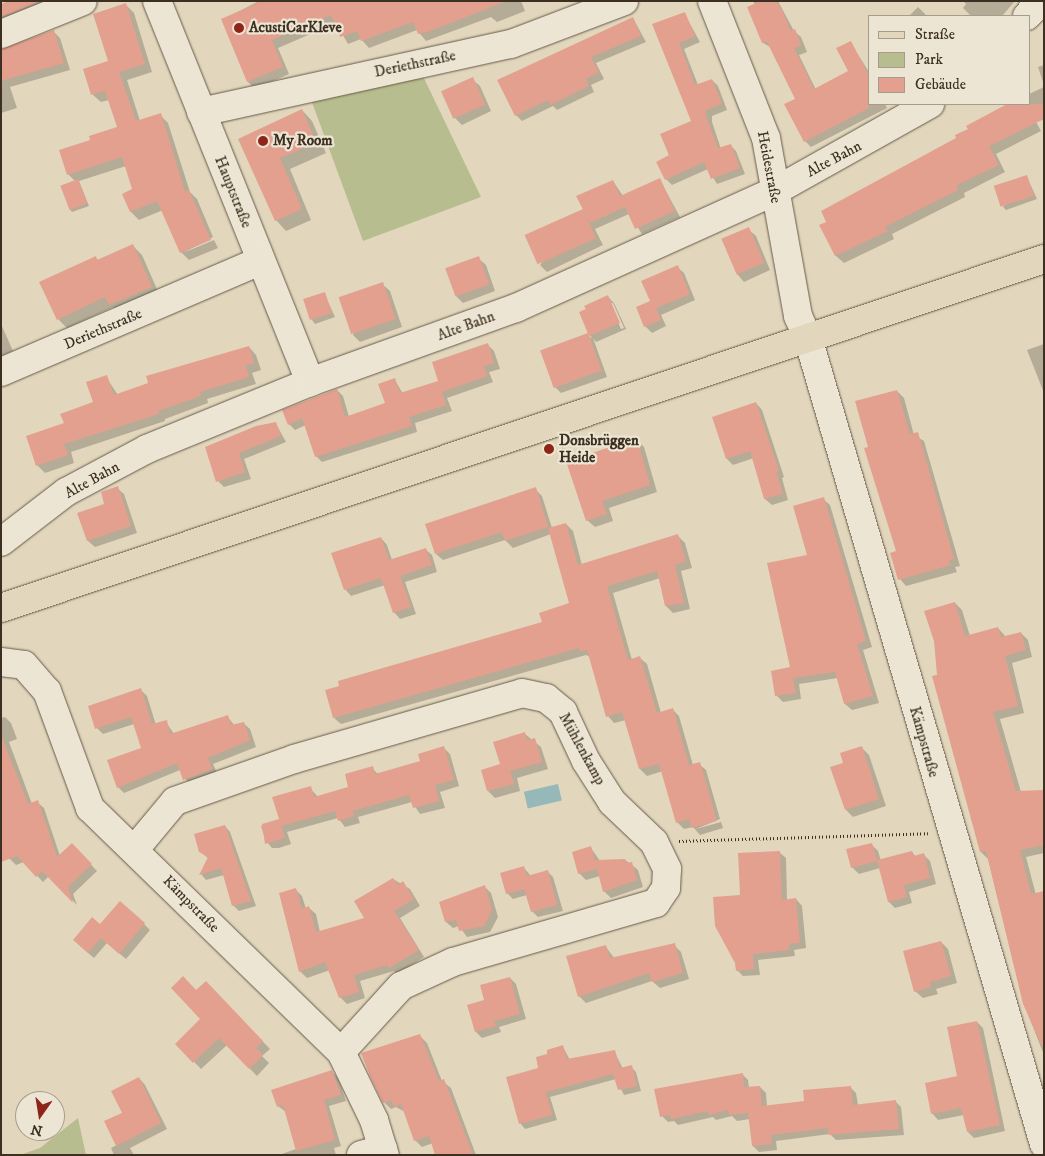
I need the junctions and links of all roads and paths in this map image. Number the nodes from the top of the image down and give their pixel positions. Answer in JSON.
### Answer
{"nodes":[{"id":1,"x":83,"y":1,"type":"edge"},
{"id":2,"x":156,"y":1,"type":"edge"},
{"id":3,"x":624,"y":1,"type":"edge"},
{"id":4,"x":712,"y":1,"type":"edge"},
{"id":5,"x":1041,"y":1,"type":"edge"},
{"id":6,"x":1028,"y":15,"type":"edge"},
{"id":7,"x":1,"y":34,"type":"edge"},
{"id":8,"x":928,"y":105,"type":"edge"},
{"id":9,"x":201,"y":112,"type":"junction"},
{"id":10,"x":775,"y":190,"type":"junction"},
{"id":11,"x":1044,"y":259,"type":"edge"},
{"id":12,"x":260,"y":261,"type":"junction"},
{"id":13,"x":808,"y":338,"type":"junction"},
{"id":14,"x":1,"y":372,"type":"edge"},
{"id":15,"x":310,"y":382,"type":"junction"},
{"id":16,"x":1,"y":542,"type":"edge"},
{"id":17,"x":2,"y":605,"type":"edge"},
{"id":18,"x":1,"y":662,"type":"edge"},
{"id":19,"x":950,"y":832,"type":"junction"},
{"id":20,"x":654,"y":842,"type":"junction"},
{"id":21,"x":135,"y":849,"type":"junction"},
{"id":22,"x":341,"y":1052,"type":"junction"},
{"id":23,"x":1043,"y":1142,"type":"edge"},
{"id":24,"x":376,"y":1153,"type":"edge"}],
"edges":[{"from":1,"to":7,"type":"street"},
{"from":2,"to":9,"type":"street","name":"Hauptstraße"},
{"from":3,"to":9,"type":"street","name":"Deriethstraße"},
{"from":4,"to":10,"type":"street","name":"Heidestraße"},
{"from":5,"to":6,"type":"street"},
{"from":8,"to":10,"type":"street","name":"Alte Bahn"},
{"from":9,"to":12,"type":"street","name":"Hauptstraße"},
{"from":10,"to":13,"type":"street","name":"Heidestraße"},
{"from":10,"to":15,"type":"street","name":"Alte Bahn"},
{"from":11,"to":13,"type":"main road"},
{"from":12,"to":14,"type":"street","name":"Deriethstraße"},
{"from":12,"to":15,"type":"street","name":"Hauptstraße"},
{"from":13,"to":17,"type":"main road"},
{"from":13,"to":19,"type":"street","name":"Kämpstraße"},
{"from":15,"to":16,"type":"street","name":"Alte Bahn"},
{"from":18,"to":21,"type":"street","name":"Kämpstraße"},
{"from":19,"to":20,"type":"path"},
{"from":19,"to":23,"type":"street","name":"Kämpstraße"},
{"from":20,"to":21,"type":"street","name":"Mühlenkamp"},
{"from":20,"to":22,"type":"street","name":"Mühlenkamp"},
{"from":21,"to":22,"type":"street","name":"Kämpstraße"},
{"from":22,"to":24,"type":"street","name":"Kämpstraße"}]}
